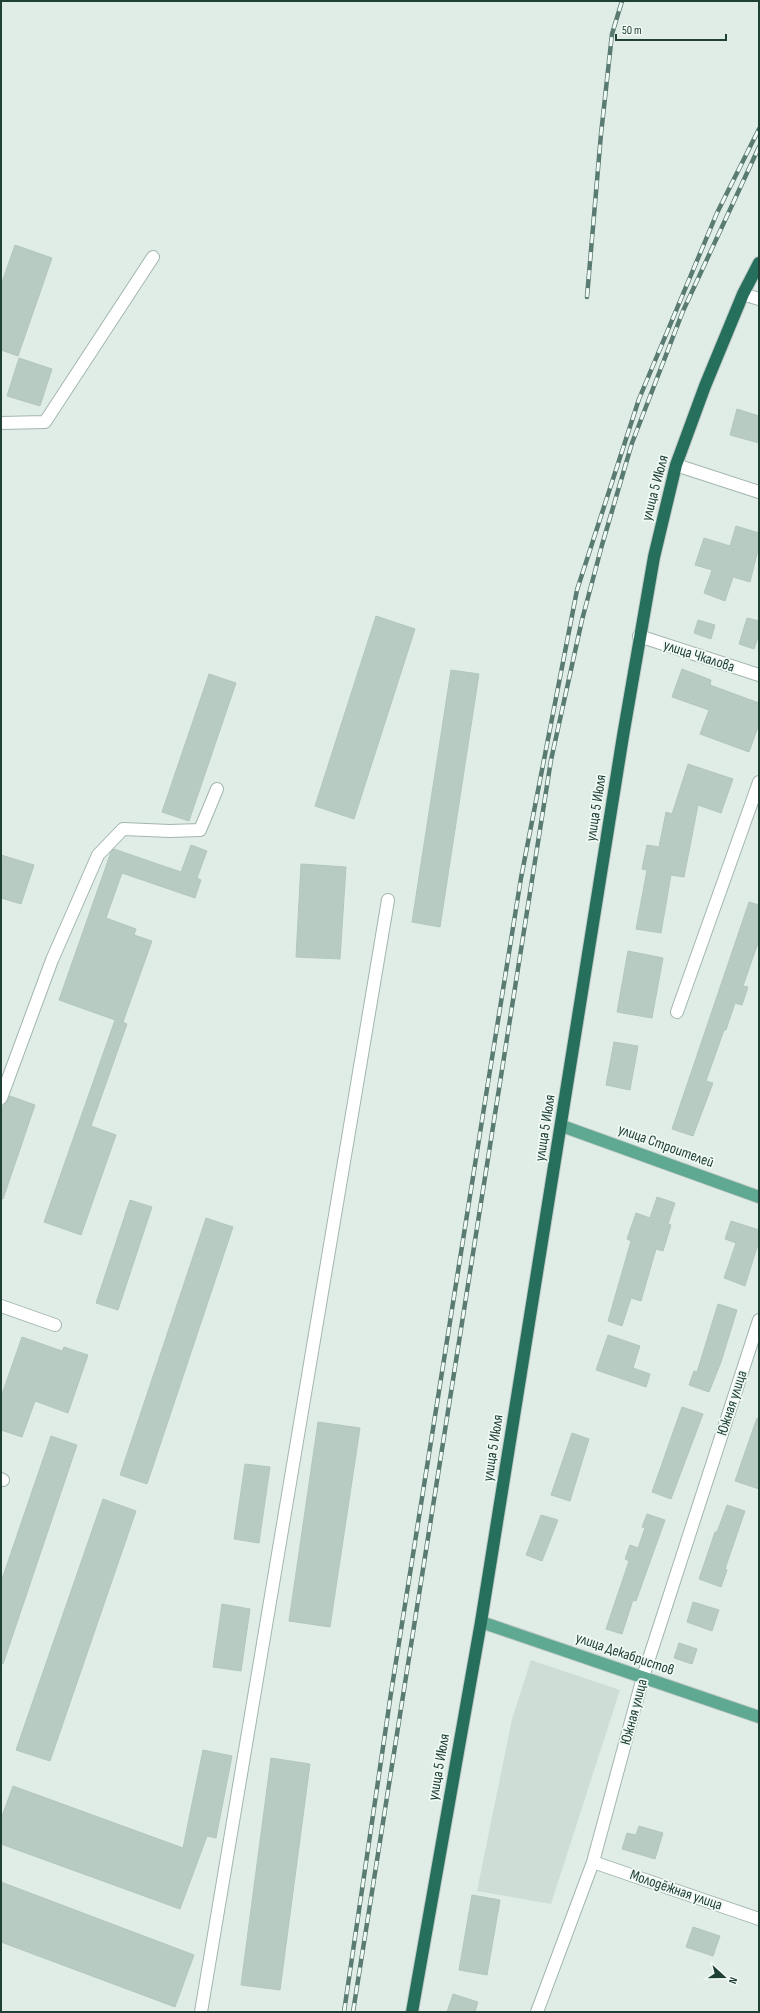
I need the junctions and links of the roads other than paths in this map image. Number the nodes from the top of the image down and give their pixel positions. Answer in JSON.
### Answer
{"nodes":[{"id":1,"x":153,"y":257,"type":"dead end"},
{"id":2,"x":759,"y":263,"type":"edge"},
{"id":3,"x":743,"y":294,"type":"junction"},
{"id":4,"x":759,"y":299,"type":"edge"},
{"id":5,"x":1,"y":422,"type":"edge"},
{"id":6,"x":676,"y":466,"type":"junction"},
{"id":7,"x":759,"y":492,"type":"edge"},
{"id":8,"x":639,"y":636,"type":"junction"},
{"id":9,"x":759,"y":675,"type":"edge"},
{"id":10,"x":759,"y":782,"type":"edge"},
{"id":11,"x":217,"y":789,"type":"dead end"},
{"id":12,"x":388,"y":900,"type":"dead end"},
{"id":13,"x":677,"y":1012,"type":"dead end"},
{"id":14,"x":1,"y":1098,"type":"edge"},
{"id":15,"x":562,"y":1126,"type":"junction"},
{"id":16,"x":759,"y":1197,"type":"edge"},
{"id":17,"x":1,"y":1306,"type":"edge"},
{"id":18,"x":759,"y":1320,"type":"edge"},
{"id":19,"x":55,"y":1325,"type":"dead end"},
{"id":20,"x":481,"y":1622,"type":"junction"},
{"id":21,"x":643,"y":1677,"type":"junction"},
{"id":22,"x":759,"y":1717,"type":"edge"},
{"id":23,"x":594,"y":1862,"type":"junction"},
{"id":24,"x":759,"y":1919,"type":"edge"},
{"id":25,"x":202,"y":2012,"type":"edge"},
{"id":26,"x":412,"y":2012,"type":"edge"},
{"id":27,"x":537,"y":2012,"type":"edge"}],
"edges":[{"from":1,"to":5,"type":"street"},
{"from":2,"to":3,"type":"highway","name":"улица 5 Июля"},
{"from":3,"to":4,"type":"street"},
{"from":3,"to":6,"type":"highway","name":"улица 5 Июля"},
{"from":6,"to":7,"type":"street"},
{"from":6,"to":8,"type":"highway","name":"улица 5 Июля"},
{"from":8,"to":9,"type":"street","name":"улица Чкалова"},
{"from":8,"to":15,"type":"highway","name":"улица 5 Июля"},
{"from":10,"to":13,"type":"street"},
{"from":11,"to":14,"type":"street"},
{"from":12,"to":25,"type":"street"},
{"from":15,"to":16,"type":"main road","name":"улица Строителей"},
{"from":15,"to":20,"type":"highway","name":"улица 5 Июля"},
{"from":17,"to":19,"type":"street"},
{"from":18,"to":21,"type":"street","name":"Южная улица"},
{"from":20,"to":21,"type":"main road","name":"улица Декабристов"},
{"from":20,"to":26,"type":"highway","name":"улица 5 Июля"},
{"from":21,"to":22,"type":"main road","name":"улица Декабристов"},
{"from":21,"to":23,"type":"street","name":"Южная улица"},
{"from":23,"to":24,"type":"street","name":"Молодёжная улица"},
{"from":23,"to":27,"type":"street","name":"Южная улица"}]}
